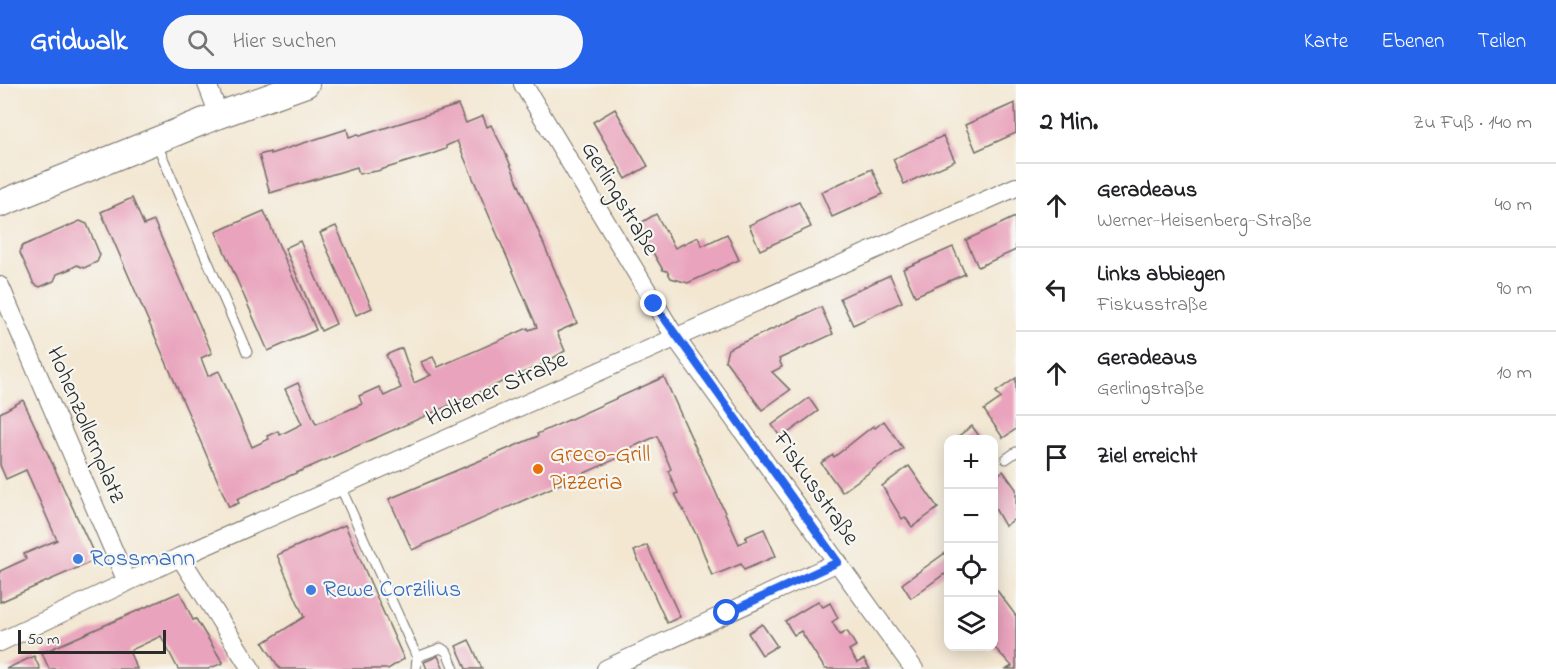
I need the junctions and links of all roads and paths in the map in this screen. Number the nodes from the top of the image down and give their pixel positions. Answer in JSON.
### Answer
{"nodes":[{"id":1,"x":207,"y":84,"type":"edge"},
{"id":2,"x":306,"y":84,"type":"edge"},
{"id":3,"x":523,"y":84,"type":"edge"},
{"id":4,"x":219,"y":115,"type":"junction"},
{"id":5,"x":155,"y":140,"type":"junction"},
{"id":6,"x":1016,"y":187,"type":"edge"},
{"id":7,"x":0,"y":204,"type":"edge"},
{"id":8,"x":0,"y":286,"type":"edge"},
{"id":9,"x":675,"y":337,"type":"junction"},
{"id":10,"x":247,"y":352,"type":"dead end"},
{"id":11,"x":1016,"y":452,"type":"edge"},
{"id":12,"x":1006,"y":459,"type":"dead end"},
{"id":13,"x":340,"y":486,"type":"junction"},
{"id":14,"x":180,"y":557,"type":"junction"},
{"id":15,"x":838,"y":562,"type":"junction"},
{"id":16,"x":127,"y":582,"type":"junction"},
{"id":17,"x":0,"y":642,"type":"edge"},
{"id":18,"x":417,"y":657,"type":"junction"},
{"id":19,"x":251,"y":669,"type":"edge"},
{"id":20,"x":416,"y":669,"type":"edge"},
{"id":21,"x":454,"y":669,"type":"edge"},
{"id":22,"x":606,"y":669,"type":"edge"},
{"id":23,"x":914,"y":669,"type":"edge"}],
"edges":[{"from":1,"to":4,"type":"street"},
{"from":2,"to":4,"type":"street"},
{"from":3,"to":9,"type":"street","name":"Gerlingstraße"},
{"from":4,"to":5,"type":"street"},
{"from":5,"to":7,"type":"street"},
{"from":5,"to":10,"type":"lane"},
{"from":6,"to":9,"type":"street","name":"Holtener Straße"},
{"from":8,"to":16,"type":"street","name":"Hohenzollernplatz"},
{"from":9,"to":13,"type":"street","name":"Holtener Straße"},
{"from":9,"to":15,"type":"street","name":"Fiskusstraße"},
{"from":11,"to":12,"type":"lane"},
{"from":13,"to":14,"type":"street","name":"Holtener Straße"},
{"from":13,"to":18,"type":"lane"},
{"from":14,"to":16,"type":"street","name":"Holtener Straße"},
{"from":14,"to":19,"type":"street"},
{"from":15,"to":22,"type":"street"},
{"from":15,"to":23,"type":"street","name":"Fiskusstraße"},
{"from":16,"to":17,"type":"street","name":"Holtener Straße"},
{"from":18,"to":20,"type":"lane"},
{"from":18,"to":21,"type":"lane"}]}
